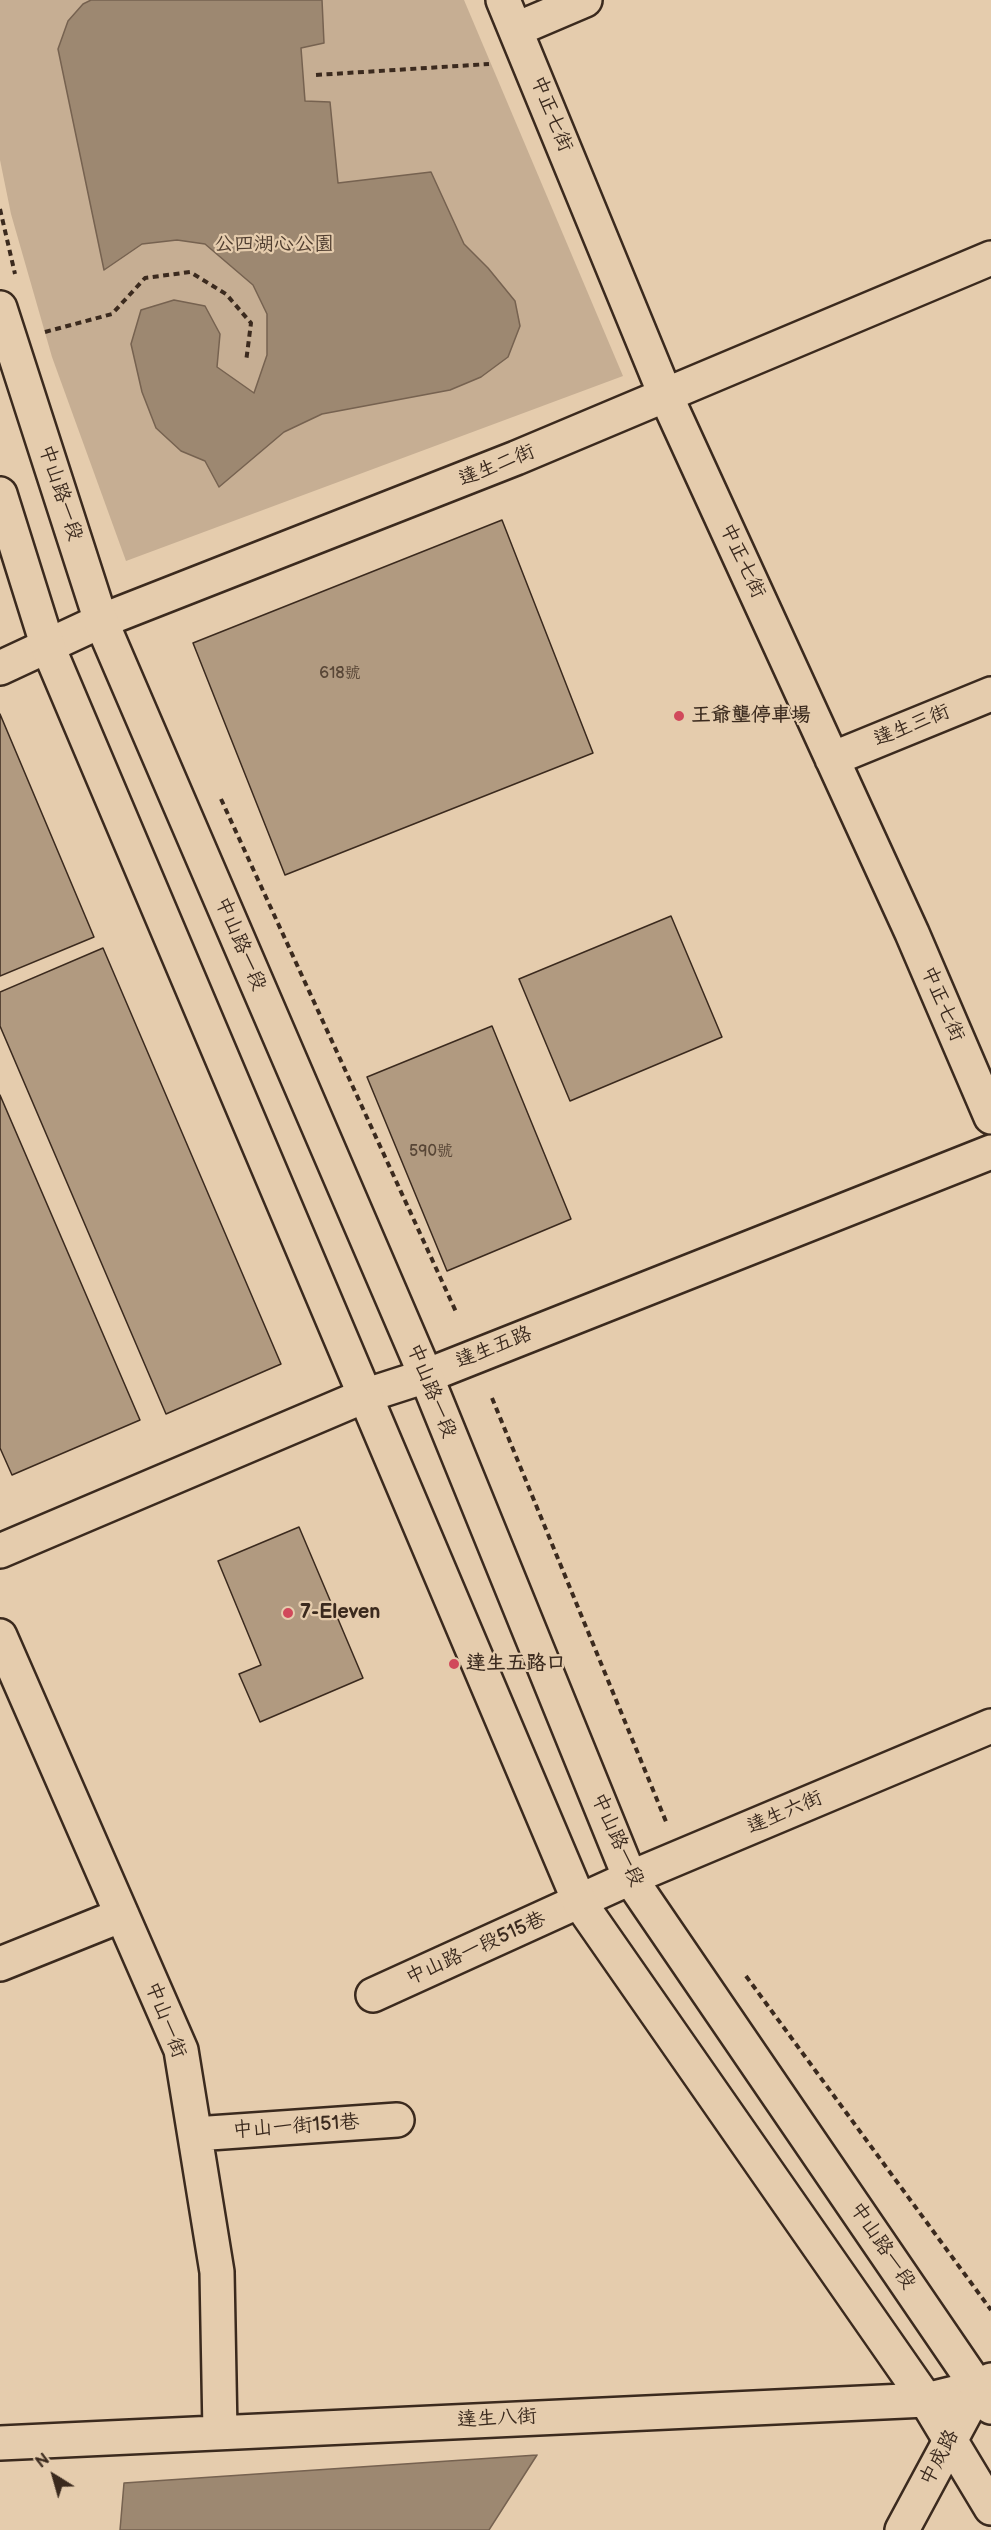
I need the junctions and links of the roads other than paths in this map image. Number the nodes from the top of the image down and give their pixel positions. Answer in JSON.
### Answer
{"nodes":[{"id":1,"x":585,"y":0,"type":"edge"},
{"id":2,"x":510,"y":14,"type":"edge"},
{"id":3,"x":991,"y":258,"type":"edge"},
{"id":4,"x":0,"y":308,"type":"edge"},
{"id":5,"x":665,"y":394,"type":"junction"},
{"id":6,"x":0,"y":494,"type":"edge"},
{"id":7,"x":101,"y":621,"type":"junction"},
{"id":8,"x":48,"y":648,"type":"junction"},
{"id":9,"x":0,"y":668,"type":"edge"},
{"id":10,"x":991,"y":694,"type":"edge"},
{"id":11,"x":832,"y":759,"type":"junction"},
{"id":12,"x":991,"y":1117,"type":"edge"},
{"id":13,"x":991,"y":1152,"type":"edge"},
{"id":14,"x":426,"y":1376,"type":"junction"},
{"id":15,"x":364,"y":1396,"type":"junction"},
{"id":16,"x":0,"y":1551,"type":"edge"},
{"id":17,"x":0,"y":1636,"type":"edge"},
{"id":18,"x":991,"y":1726,"type":"edge"},
{"id":19,"x":630,"y":1878,"type":"junction"},
{"id":20,"x":580,"y":1903,"type":"junction"},
{"id":21,"x":122,"y":1915,"type":"junction"},
{"id":22,"x":0,"y":1964,"type":"edge"},
{"id":23,"x":373,"y":1995,"type":"dead end"},
{"id":24,"x":397,"y":2120,"type":"dead end"},
{"id":25,"x":195,"y":2134,"type":"junction"},
{"id":26,"x":987,"y":2392,"type":"edge"},
{"id":27,"x":926,"y":2400,"type":"junction"},
{"id":28,"x":220,"y":2432,"type":"junction"},
{"id":29,"x":950,"y":2439,"type":"junction"},
{"id":30,"x":0,"y":2443,"type":"edge"},
{"id":31,"x":991,"y":2508,"type":"edge"},
{"id":32,"x":902,"y":2530,"type":"edge"}],
"edges":[{"from":1,"to":2,"type":"street"},
{"from":2,"to":5,"type":"street","name":"中正七街"},
{"from":3,"to":5,"type":"street","name":"達生二街"},
{"from":4,"to":7,"type":"street","name":"中山路一段"},
{"from":5,"to":7,"type":"street","name":"達生二街"},
{"from":5,"to":11,"type":"street","name":"中正七街"},
{"from":6,"to":8,"type":"street"},
{"from":7,"to":8,"type":"street","name":"達生二街"},
{"from":7,"to":14,"type":"street","name":"中山路一段"},
{"from":8,"to":9,"type":"street","name":"達生二街"},
{"from":8,"to":15,"type":"street"},
{"from":10,"to":11,"type":"street","name":"達生三街"},
{"from":11,"to":12,"type":"street","name":"中正七街"},
{"from":13,"to":14,"type":"street","name":"達生五路"},
{"from":14,"to":15,"type":"street","name":"達生五路"},
{"from":14,"to":19,"type":"street","name":"中山路一段"},
{"from":15,"to":16,"type":"street","name":"達生五路"},
{"from":15,"to":20,"type":"street"},
{"from":17,"to":21,"type":"street","name":"中山一街"},
{"from":18,"to":19,"type":"street","name":"達生六街"},
{"from":19,"to":20,"type":"street","name":"達生六街"},
{"from":19,"to":26,"type":"street","name":"中山路一段"},
{"from":20,"to":23,"type":"street","name":"中山路一段515巷"},
{"from":20,"to":27,"type":"street"},
{"from":21,"to":22,"type":"street"},
{"from":21,"to":25,"type":"street","name":"中山一街"},
{"from":24,"to":25,"type":"street","name":"中山一街151巷"},
{"from":25,"to":28,"type":"street","name":"中山一街"},
{"from":26,"to":27,"type":"street","name":"達生八街"},
{"from":26,"to":29,"type":"street","name":"中成路"},
{"from":27,"to":28,"type":"street","name":"達生八街"},
{"from":27,"to":29,"type":"street"},
{"from":28,"to":30,"type":"street","name":"達生八街"},
{"from":29,"to":31,"type":"street"},
{"from":29,"to":32,"type":"street","name":"中成路"}]}
